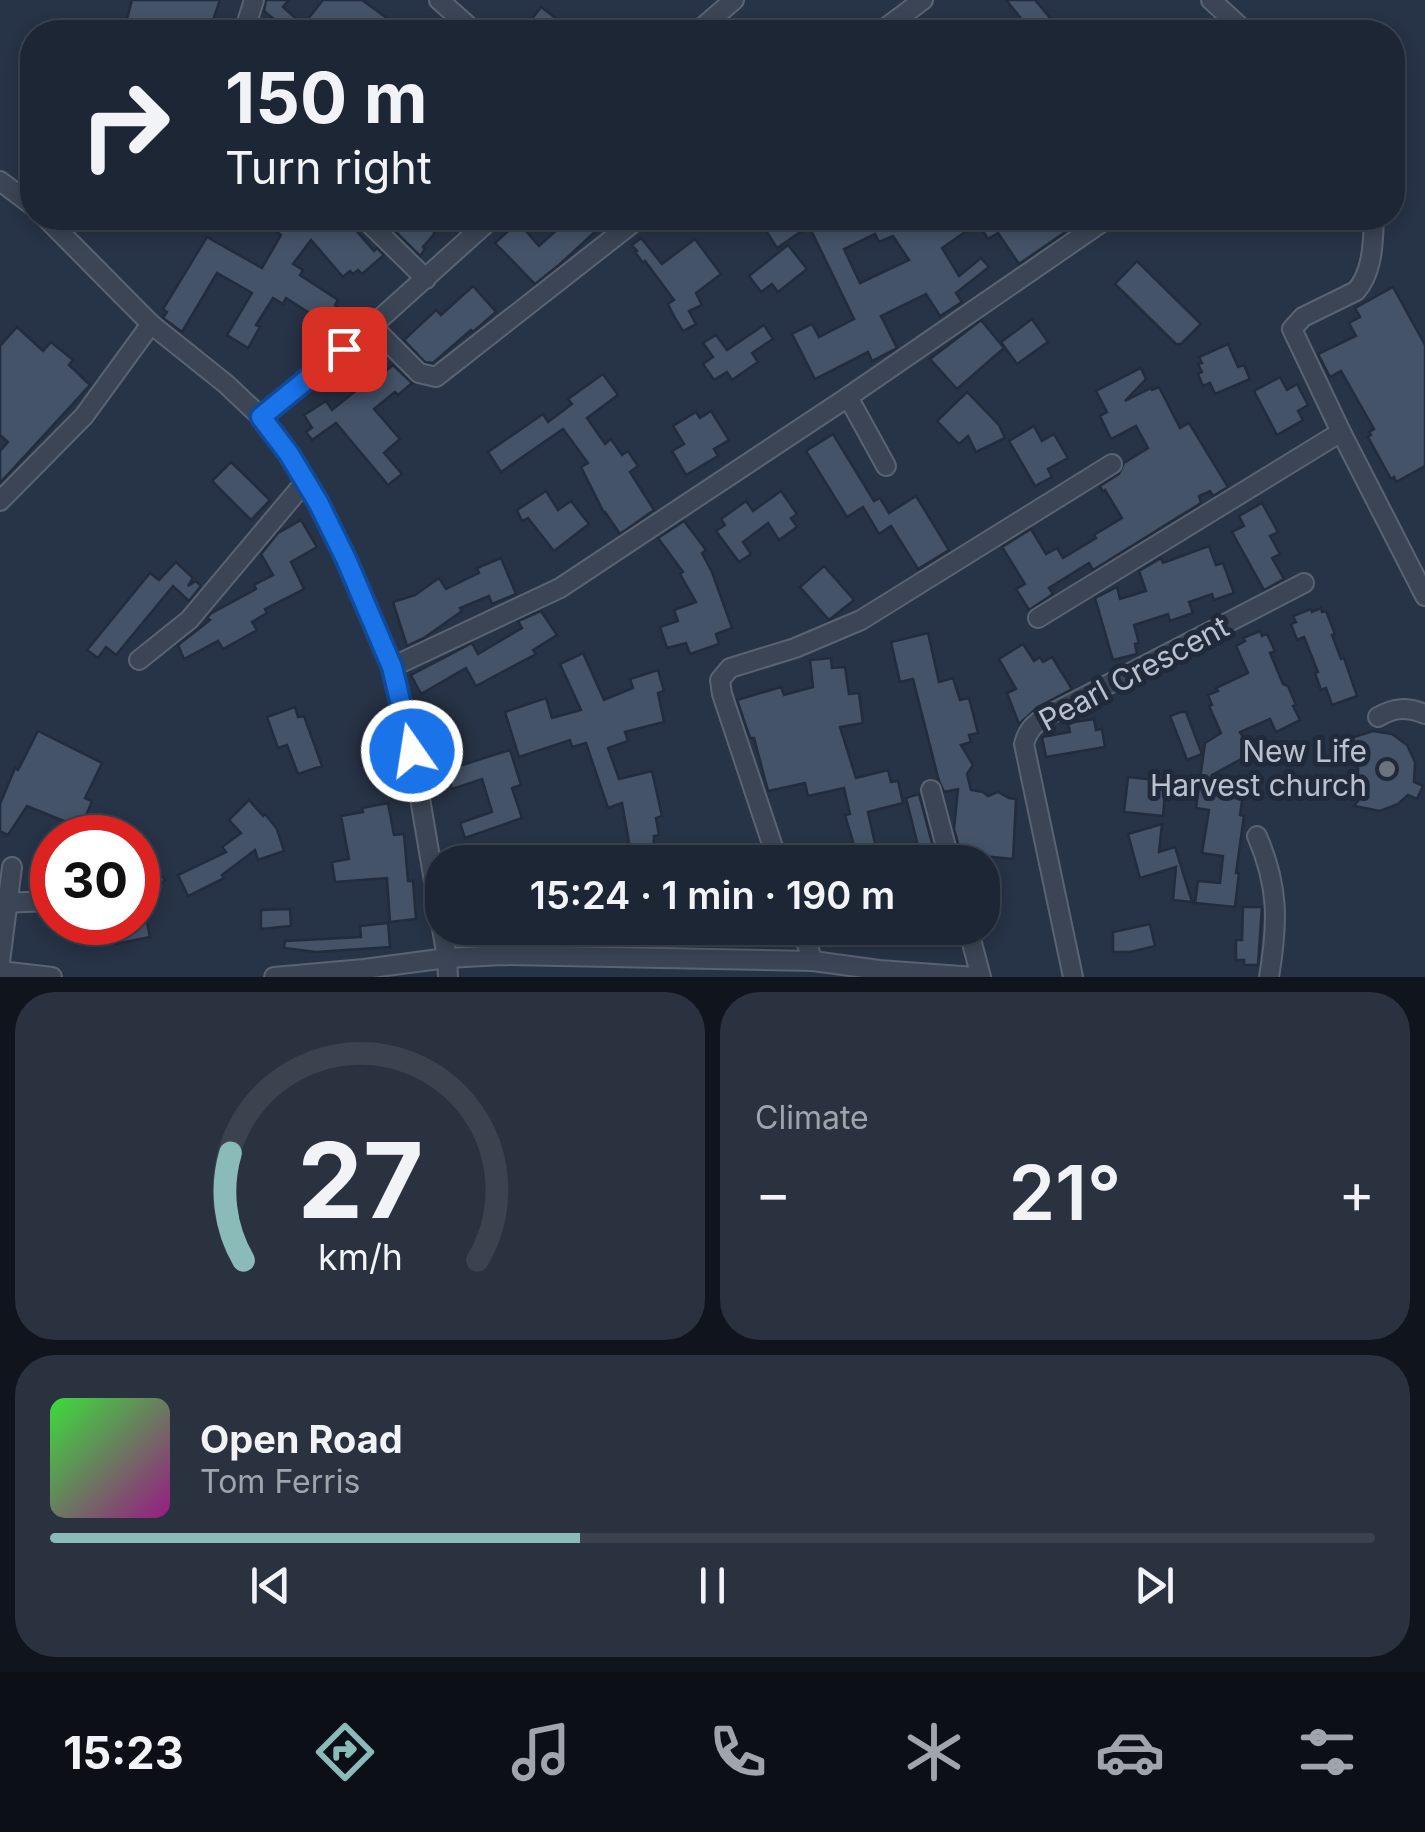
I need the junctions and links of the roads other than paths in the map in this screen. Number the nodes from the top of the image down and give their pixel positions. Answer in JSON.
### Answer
{"nodes":[{"id":1,"x":734,"y":0,"type":"edge"},
{"id":2,"x":923,"y":0,"type":"edge"},
{"id":3,"x":1210,"y":0,"type":"edge"},
{"id":4,"x":711,"y":20,"type":"edge"},
{"id":5,"x":896,"y":20,"type":"edge"},
{"id":6,"x":1232,"y":20,"type":"edge"},
{"id":7,"x":58,"y":230,"type":"edge"},
{"id":8,"x":376,"y":230,"type":"edge"},
{"id":9,"x":479,"y":230,"type":"edge"},
{"id":10,"x":624,"y":230,"type":"edge"},
{"id":11,"x":1091,"y":230,"type":"edge"},
{"id":12,"x":1373,"y":230,"type":"edge"},
{"id":13,"x":426,"y":279,"type":"junction"},
{"id":14,"x":151,"y":324,"type":"junction"},
{"id":15,"x":372,"y":326,"type":"junction"},
{"id":16,"x":848,"y":397,"type":"junction"},
{"id":17,"x":261,"y":417,"type":"junction"},
{"id":18,"x":1341,"y":432,"type":"junction"},
{"id":19,"x":1112,"y":464,"type":"dead end"},
{"id":20,"x":886,"y":466,"type":"dead end"},
{"id":21,"x":305,"y":482,"type":"junction"},
{"id":22,"x":1,"y":499,"type":"edge"},
{"id":23,"x":1304,"y":584,"type":"dead end"},
{"id":24,"x":1425,"y":596,"type":"edge"},
{"id":25,"x":1038,"y":618,"type":"dead end"},
{"id":26,"x":139,"y":660,"type":"dead end"},
{"id":27,"x":392,"y":667,"type":"junction"},
{"id":28,"x":1425,"y":714,"type":"edge"},
{"id":29,"x":1378,"y":717,"type":"dead end"},
{"id":30,"x":931,"y":790,"type":"dead end"},
{"id":31,"x":1257,"y":836,"type":"dead end"},
{"id":32,"x":772,"y":845,"type":"edge"},
{"id":33,"x":946,"y":845,"type":"edge"},
{"id":34,"x":12,"y":867,"type":"dead end"},
{"id":35,"x":30,"y":902,"type":"edge"},
{"id":36,"x":4,"y":903,"type":"edge"},
{"id":37,"x":807,"y":945,"type":"edge"},
{"id":38,"x":971,"y":945,"type":"edge"},
{"id":39,"x":0,"y":962,"type":"edge"},
{"id":40,"x":813,"y":962,"type":"junction"},
{"id":41,"x":448,"y":968,"type":"edge"},
{"id":42,"x":0,"y":971,"type":"edge"},
{"id":43,"x":877,"y":973,"type":"edge"},
{"id":44,"x":323,"y":975,"type":"edge"},
{"id":45,"x":52,"y":977,"type":"edge"},
{"id":46,"x":274,"y":977,"type":"edge"},
{"id":47,"x":978,"y":977,"type":"edge"},
{"id":48,"x":1073,"y":977,"type":"edge"},
{"id":49,"x":1268,"y":977,"type":"edge"}],
"edges":[{"from":1,"to":4,"type":"street"},
{"from":2,"to":5,"type":"street"},
{"from":3,"to":6,"type":"street"},
{"from":7,"to":14,"type":"street"},
{"from":8,"to":13,"type":"street"},
{"from":9,"to":13,"type":"street"},
{"from":10,"to":15,"type":"street"},
{"from":11,"to":16,"type":"street"},
{"from":12,"to":18,"type":"street"},
{"from":13,"to":15,"type":"street"},
{"from":14,"to":17,"type":"street"},
{"from":14,"to":22,"type":"street"},
{"from":15,"to":17,"type":"street"},
{"from":16,"to":20,"type":"street"},
{"from":16,"to":27,"type":"street"},
{"from":17,"to":21,"type":"street"},
{"from":18,"to":24,"type":"street"},
{"from":18,"to":25,"type":"street"},
{"from":19,"to":32,"type":"street"},
{"from":21,"to":26,"type":"street"},
{"from":21,"to":27,"type":"street"},
{"from":23,"to":48,"type":"street","name":"Pearl Crescent"},
{"from":27,"to":41,"type":"street"},
{"from":28,"to":29,"type":"street"},
{"from":30,"to":33,"type":"street"},
{"from":31,"to":49,"type":"street"},
{"from":34,"to":36,"type":"street"},
{"from":35,"to":36,"type":"street"},
{"from":36,"to":39,"type":"street"},
{"from":37,"to":40,"type":"street"},
{"from":38,"to":47,"type":"street"},
{"from":40,"to":41,"type":"street"},
{"from":40,"to":43,"type":"street"},
{"from":41,"to":44,"type":"street"},
{"from":42,"to":45,"type":"street"},
{"from":43,"to":47,"type":"street"},
{"from":44,"to":46,"type":"street"}]}
